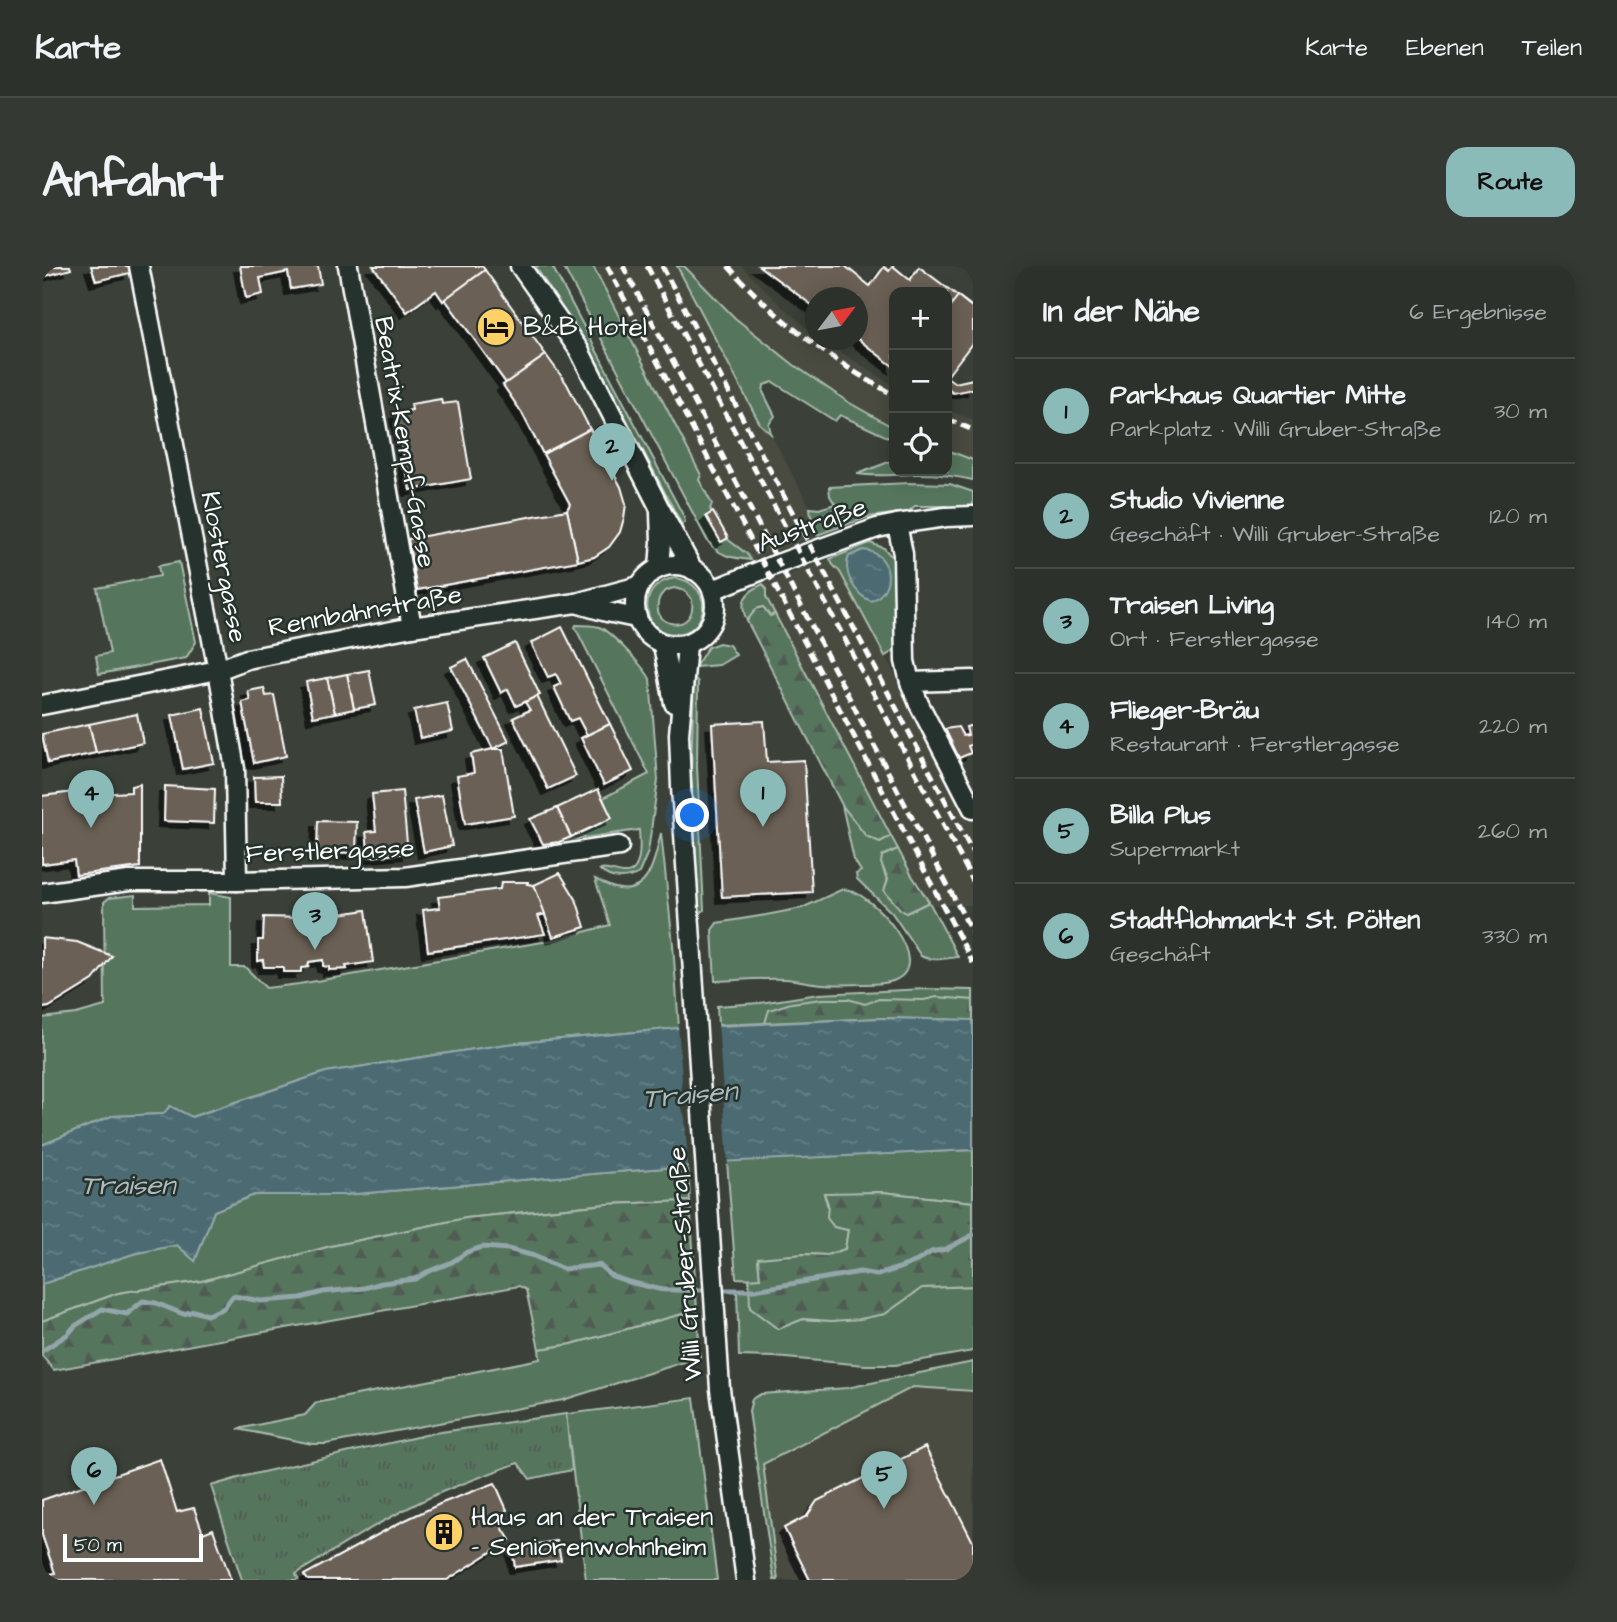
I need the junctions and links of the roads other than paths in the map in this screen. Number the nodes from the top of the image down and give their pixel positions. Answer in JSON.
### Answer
{"nodes":[{"id":1,"x":139,"y":266,"type":"edge"},
{"id":2,"x":348,"y":266,"type":"edge"},
{"id":3,"x":520,"y":266,"type":"edge"},
{"id":4,"x":660,"y":509,"type":"junction"},
{"id":5,"x":973,"y":516,"type":"edge"},
{"id":6,"x":897,"y":524,"type":"junction"},
{"id":7,"x":659,"y":568,"type":"junction"},
{"id":8,"x":693,"y":570,"type":"junction"},
{"id":9,"x":639,"y":586,"type":"junction"},
{"id":10,"x":713,"y":590,"type":"junction"},
{"id":11,"x":576,"y":603,"type":"junction"},
{"id":12,"x":636,"y":618,"type":"junction"},
{"id":13,"x":412,"y":628,"type":"junction"},
{"id":14,"x":663,"y":645,"type":"junction"},
{"id":15,"x":687,"y":645,"type":"junction"},
{"id":16,"x":218,"y":670,"type":"junction"},
{"id":17,"x":973,"y":680,"type":"edge"},
{"id":18,"x":910,"y":681,"type":"junction"},
{"id":19,"x":42,"y":705,"type":"edge"},
{"id":20,"x":679,"y":734,"type":"junction"},
{"id":21,"x":973,"y":809,"type":"edge"},
{"id":22,"x":619,"y":846,"type":"dead end"},
{"id":23,"x":237,"y":881,"type":"junction"},
{"id":24,"x":42,"y":893,"type":"edge"},
{"id":25,"x":746,"y":1580,"type":"edge"}],
"edges":[{"from":1,"to":16,"type":"street","name":"Klostergasse"},
{"from":2,"to":13,"type":"street","name":"Beatrix-Kempf-Gasse"},
{"from":3,"to":4,"type":"street"},
{"from":4,"to":7,"type":"street"},
{"from":4,"to":8,"type":"street"},
{"from":5,"to":6,"type":"street","name":"Austraße"},
{"from":6,"to":10,"type":"street","name":"Austraße"},
{"from":6,"to":18,"type":"street"},
{"from":7,"to":8,"type":"street"},
{"from":7,"to":9,"type":"street"},
{"from":8,"to":10,"type":"street"},
{"from":9,"to":11,"type":"street","name":"Rennbahnstraße"},
{"from":9,"to":12,"type":"street"},
{"from":10,"to":15,"type":"street"},
{"from":11,"to":12,"type":"street","name":"Rennbahnstraße"},
{"from":11,"to":13,"type":"street","name":"Rennbahnstraße"},
{"from":12,"to":14,"type":"street"},
{"from":13,"to":16,"type":"street","name":"Rennbahnstraße"},
{"from":14,"to":15,"type":"street"},
{"from":14,"to":20,"type":"street","name":"Willi Gruber-Straße"},
{"from":15,"to":20,"type":"street","name":"Willi Gruber-Straße"},
{"from":16,"to":19,"type":"street","name":"Rennbahnstraße"},
{"from":16,"to":23,"type":"street","name":"Klostergasse"},
{"from":17,"to":18,"type":"street"},
{"from":18,"to":21,"type":"street"},
{"from":20,"to":25,"type":"street","name":"Willi Gruber-Straße"},
{"from":22,"to":23,"type":"street","name":"Ferstlergasse"},
{"from":23,"to":24,"type":"street","name":"Ferstlergasse"}]}
